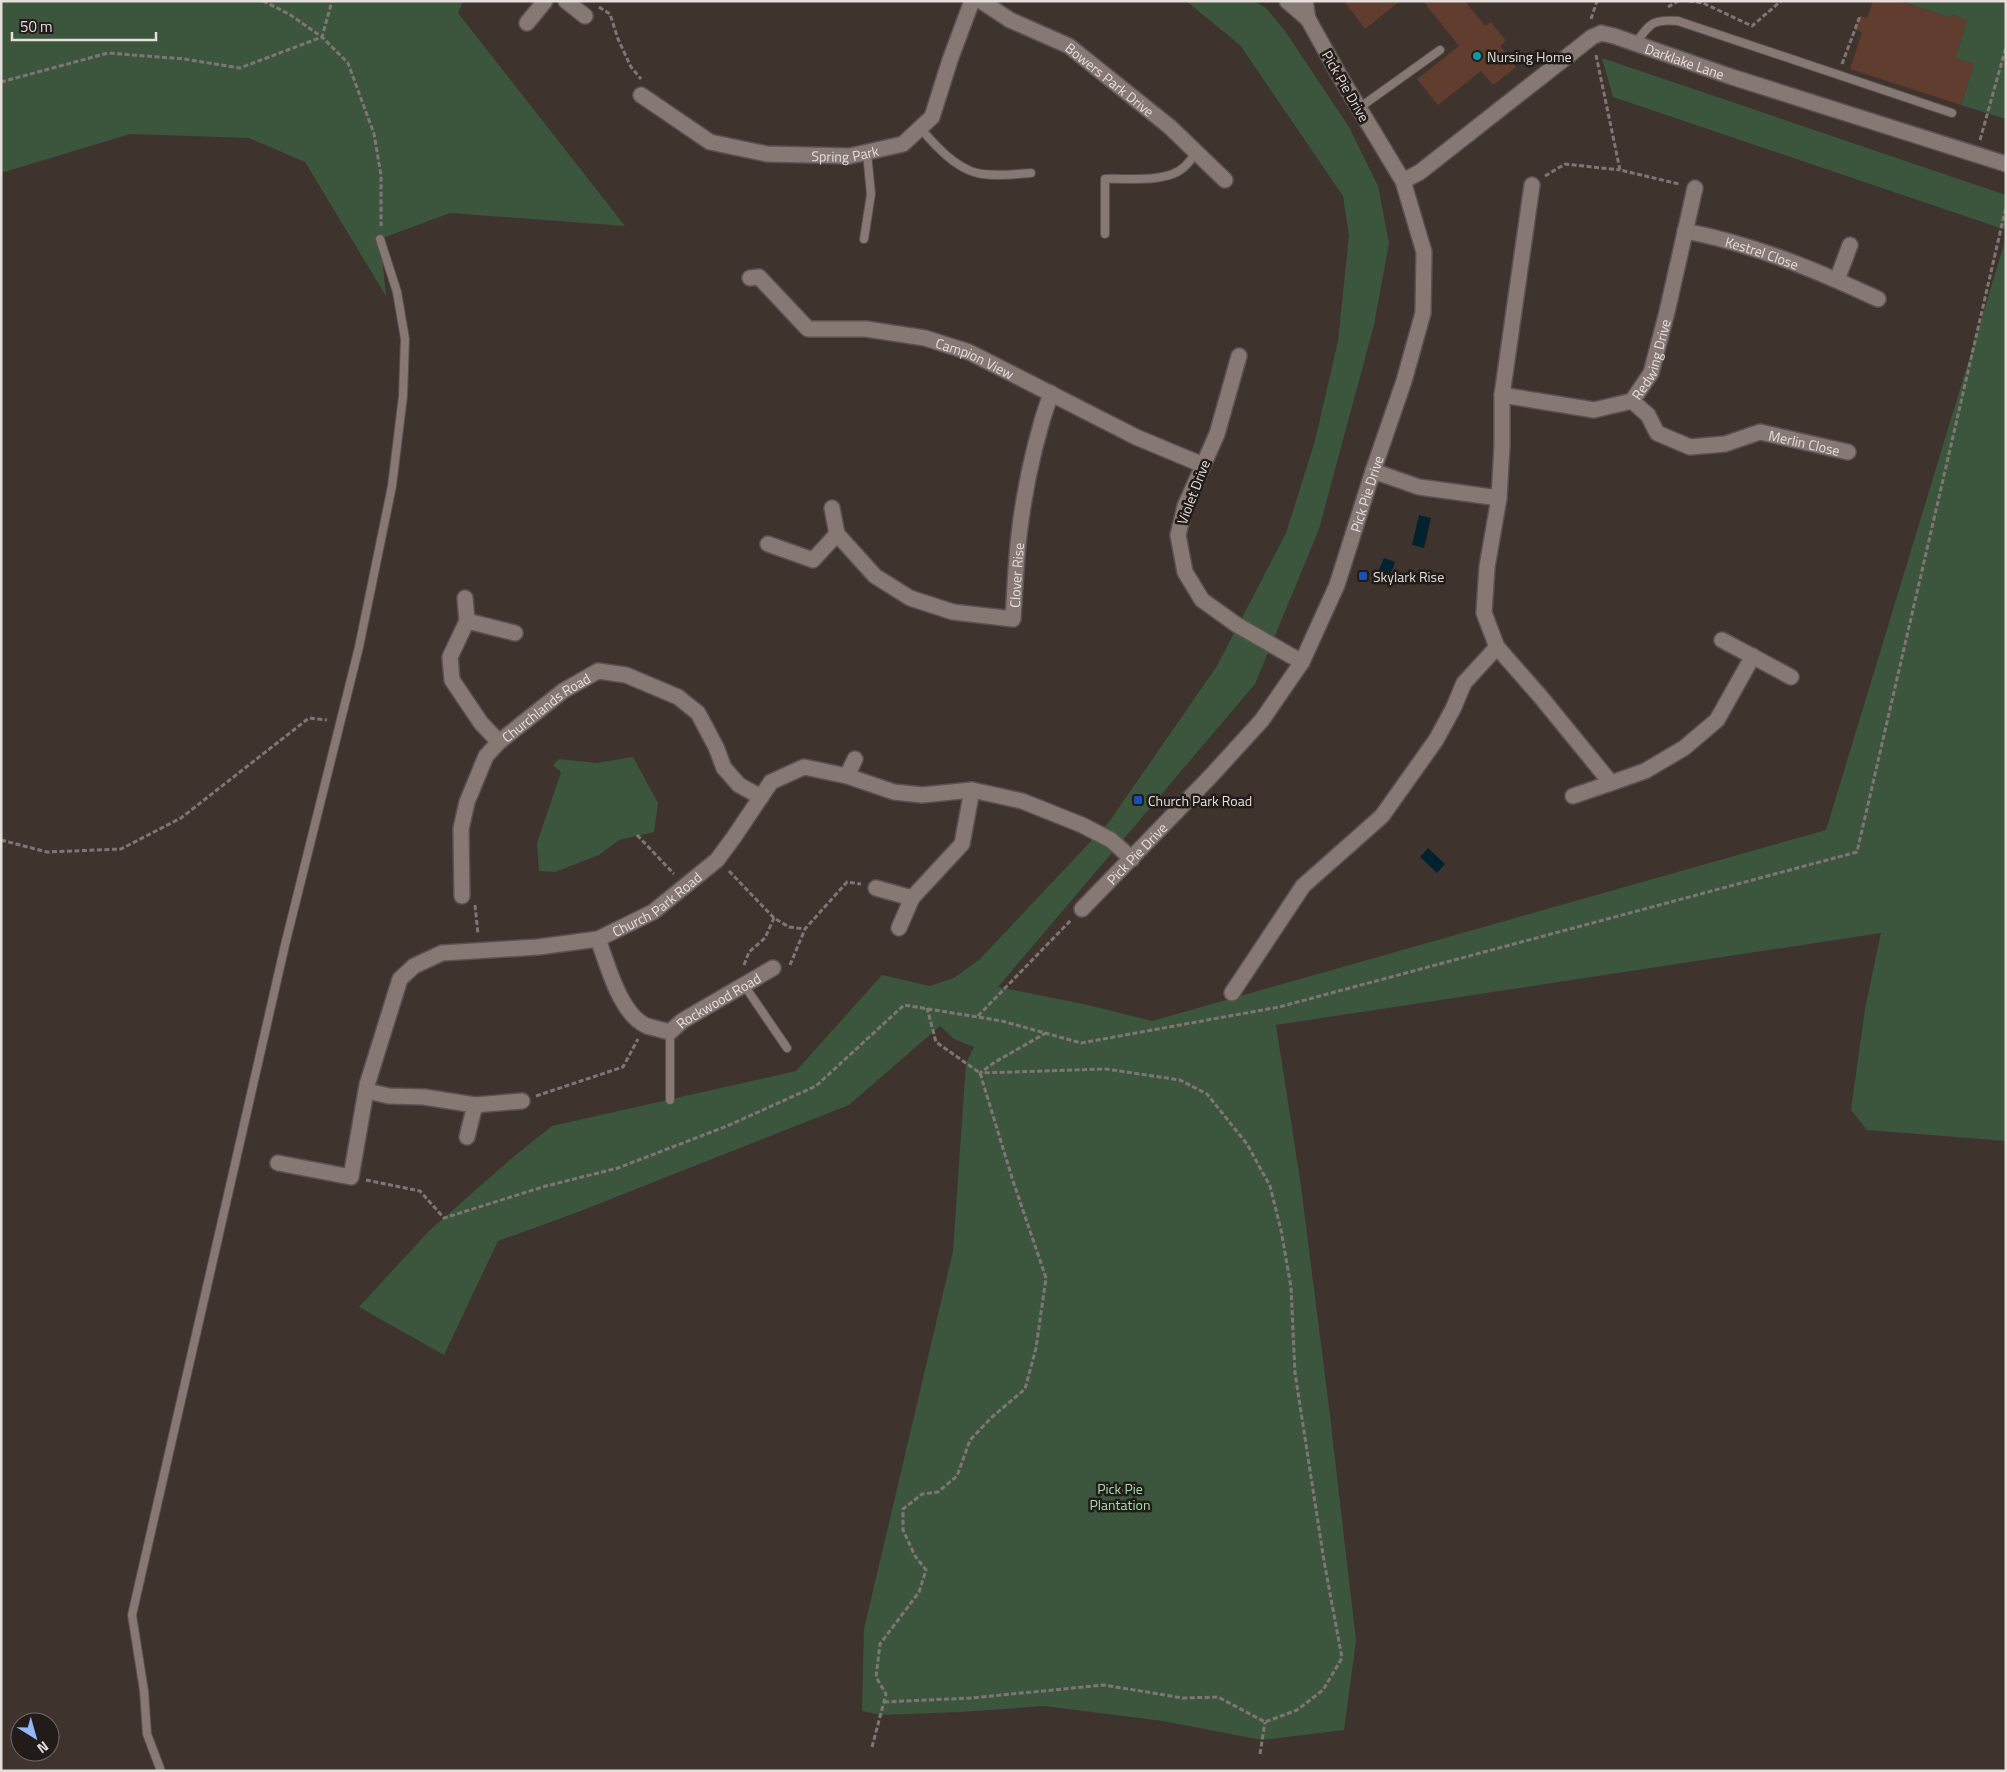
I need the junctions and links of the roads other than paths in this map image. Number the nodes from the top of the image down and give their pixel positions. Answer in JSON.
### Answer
{"nodes":[{"id":1,"x":545,"y":1,"type":"edge"},
{"id":2,"x":566,"y":1,"type":"edge"},
{"id":3,"x":972,"y":1,"type":"edge"},
{"id":4,"x":981,"y":1,"type":"edge"},
{"id":5,"x":1287,"y":1,"type":"edge"},
{"id":6,"x":1305,"y":1,"type":"edge"},
{"id":7,"x":585,"y":16,"type":"road end"},
{"id":8,"x":1308,"y":19,"type":"junction"},
{"id":9,"x":527,"y":23,"type":"dead end"},
{"id":10,"x":1636,"y":43,"type":"junction"},
{"id":11,"x":1440,"y":50,"type":"dead end"},
{"id":12,"x":642,"y":94,"type":"road end"},
{"id":13,"x":1359,"y":108,"type":"junction"},
{"id":14,"x":1952,"y":113,"type":"dead end"},
{"id":15,"x":920,"y":128,"type":"junction"},
{"id":16,"x":867,"y":153,"type":"junction"},
{"id":17,"x":1196,"y":153,"type":"junction"},
{"id":18,"x":2006,"y":164,"type":"edge"},
{"id":19,"x":1031,"y":173,"type":"dead end"},
{"id":20,"x":1224,"y":180,"type":"dead end"},
{"id":21,"x":1403,"y":182,"type":"junction"},
{"id":22,"x":1532,"y":185,"type":"road end"},
{"id":23,"x":1694,"y":188,"type":"road end"},
{"id":24,"x":1685,"y":231,"type":"junction"},
{"id":25,"x":1104,"y":234,"type":"dead end"},
{"id":26,"x":380,"y":239,"type":"road end"},
{"id":27,"x":864,"y":239,"type":"dead end"},
{"id":28,"x":1850,"y":245,"type":"dead end"},
{"id":29,"x":750,"y":278,"type":"dead end"},
{"id":30,"x":1837,"y":280,"type":"junction"},
{"id":31,"x":1878,"y":299,"type":"dead end"},
{"id":32,"x":1239,"y":356,"type":"dead end"},
{"id":33,"x":1051,"y":393,"type":"junction"},
{"id":34,"x":1502,"y":395,"type":"junction"},
{"id":35,"x":1632,"y":401,"type":"junction"},
{"id":36,"x":1848,"y":452,"type":"dead end"},
{"id":37,"x":1203,"y":464,"type":"junction"},
{"id":38,"x":1373,"y":471,"type":"junction"},
{"id":39,"x":1499,"y":498,"type":"junction"},
{"id":40,"x":832,"y":508,"type":"dead end"},
{"id":41,"x":837,"y":534,"type":"junction"},
{"id":42,"x":768,"y":544,"type":"dead end"},
{"id":43,"x":465,"y":598,"type":"dead end"},
{"id":44,"x":467,"y":621,"type":"junction"},
{"id":45,"x":515,"y":634,"type":"dead end"},
{"id":46,"x":1722,"y":640,"type":"dead end"},
{"id":47,"x":1497,"y":647,"type":"junction"},
{"id":48,"x":1753,"y":656,"type":"junction"},
{"id":49,"x":1302,"y":662,"type":"junction"},
{"id":50,"x":1791,"y":676,"type":"dead end"},
{"id":51,"x":499,"y":742,"type":"junction"},
{"id":52,"x":855,"y":759,"type":"dead end"},
{"id":53,"x":847,"y":776,"type":"junction"},
{"id":54,"x":1611,"y":782,"type":"junction"},
{"id":55,"x":972,"y":790,"type":"junction"},
{"id":56,"x":1574,"y":796,"type":"dead end"},
{"id":57,"x":761,"y":797,"type":"junction"},
{"id":58,"x":1132,"y":859,"type":"junction"},
{"id":59,"x":876,"y":888,"type":"road end"},
{"id":60,"x":462,"y":896,"type":"road end"},
{"id":61,"x":912,"y":898,"type":"junction"},
{"id":62,"x":1082,"y":909,"type":"road end"},
{"id":63,"x":899,"y":928,"type":"dead end"},
{"id":64,"x":598,"y":938,"type":"junction"},
{"id":65,"x":773,"y":968,"type":"road end"},
{"id":66,"x":744,"y":985,"type":"junction"},
{"id":67,"x":1232,"y":993,"type":"dead end"},
{"id":68,"x":670,"y":1032,"type":"junction"},
{"id":69,"x":787,"y":1048,"type":"dead end"},
{"id":70,"x":367,"y":1091,"type":"junction"},
{"id":71,"x":670,"y":1100,"type":"dead end"},
{"id":72,"x":522,"y":1101,"type":"road end"},
{"id":73,"x":475,"y":1105,"type":"junction"},
{"id":74,"x":467,"y":1137,"type":"dead end"},
{"id":75,"x":278,"y":1163,"type":"dead end"},
{"id":76,"x":161,"y":1771,"type":"edge"}],
"edges":[{"from":1,"to":9,"type":"street"},
{"from":2,"to":7,"type":"street"},
{"from":3,"to":15,"type":"street","name":"Spring Park"},
{"from":4,"to":17,"type":"street","name":"Bowers Park Drive"},
{"from":5,"to":8,"type":"street","name":"Pick Pie Drive"},
{"from":6,"to":8,"type":"street","name":"Pick Pie Drive"},
{"from":8,"to":13,"type":"street","name":"Pick Pie Drive"},
{"from":10,"to":14,"type":"lane"},
{"from":10,"to":18,"type":"street","name":"Darklake Lane"},
{"from":10,"to":21,"type":"street","name":"Darklake Lane"},
{"from":11,"to":13,"type":"lane"},
{"from":12,"to":16,"type":"street","name":"Spring Park"},
{"from":13,"to":21,"type":"street","name":"Pick Pie Drive"},
{"from":15,"to":16,"type":"street","name":"Spring Park"},
{"from":15,"to":19,"type":"lane"},
{"from":16,"to":27,"type":"lane"},
{"from":17,"to":20,"type":"street","name":"Bowers Park Drive"},
{"from":17,"to":25,"type":"lane"},
{"from":21,"to":38,"type":"street","name":"Pick Pie Drive"},
{"from":22,"to":34,"type":"street"},
{"from":23,"to":24,"type":"street","name":"Redwing Drive"},
{"from":24,"to":30,"type":"street","name":"Kestrel Close"},
{"from":24,"to":35,"type":"street","name":"Redwing Drive"},
{"from":26,"to":76,"type":"lane"},
{"from":28,"to":30,"type":"street"},
{"from":29,"to":33,"type":"street","name":"Campion View"},
{"from":30,"to":31,"type":"street","name":"Kestrel Close"},
{"from":32,"to":37,"type":"street","name":"Violet Drive"},
{"from":33,"to":37,"type":"street","name":"Campion View"},
{"from":33,"to":41,"type":"street","name":"Clover Rise"},
{"from":34,"to":35,"type":"street","name":"Redwing Drive"},
{"from":34,"to":39,"type":"street"},
{"from":35,"to":36,"type":"street","name":"Merlin Close"},
{"from":37,"to":49,"type":"street","name":"Violet Drive"},
{"from":38,"to":39,"type":"street"},
{"from":38,"to":49,"type":"street","name":"Pick Pie Drive"},
{"from":39,"to":47,"type":"street"},
{"from":40,"to":41,"type":"street"},
{"from":41,"to":42,"type":"street"},
{"from":43,"to":44,"type":"street"},
{"from":44,"to":45,"type":"street"},
{"from":44,"to":51,"type":"street"},
{"from":46,"to":48,"type":"street"},
{"from":47,"to":54,"type":"street"},
{"from":47,"to":67,"type":"street"},
{"from":48,"to":50,"type":"street"},
{"from":48,"to":54,"type":"street"},
{"from":49,"to":58,"type":"street","name":"Pick Pie Drive"},
{"from":51,"to":57,"type":"street","name":"Churchlands Road"},
{"from":51,"to":60,"type":"street","name":"Churchlands Road"},
{"from":52,"to":53,"type":"street"},
{"from":53,"to":55,"type":"street","name":"Church Park Road"},
{"from":53,"to":57,"type":"street","name":"Church Park Road"},
{"from":54,"to":56,"type":"street"},
{"from":55,"to":58,"type":"street","name":"Church Park Road"},
{"from":55,"to":61,"type":"street"},
{"from":57,"to":64,"type":"street","name":"Church Park Road"},
{"from":58,"to":62,"type":"street","name":"Pick Pie Drive"},
{"from":59,"to":61,"type":"street"},
{"from":61,"to":63,"type":"street"},
{"from":64,"to":68,"type":"street","name":"Rockwood Road"},
{"from":64,"to":70,"type":"street","name":"Church Park Road"},
{"from":65,"to":66,"type":"street","name":"Rockwood Road"},
{"from":66,"to":68,"type":"street","name":"Rockwood Road"},
{"from":66,"to":69,"type":"lane"},
{"from":68,"to":71,"type":"lane"},
{"from":70,"to":73,"type":"street"},
{"from":70,"to":75,"type":"street","name":"Church Park Road"},
{"from":72,"to":73,"type":"street"},
{"from":73,"to":74,"type":"street"}]}
